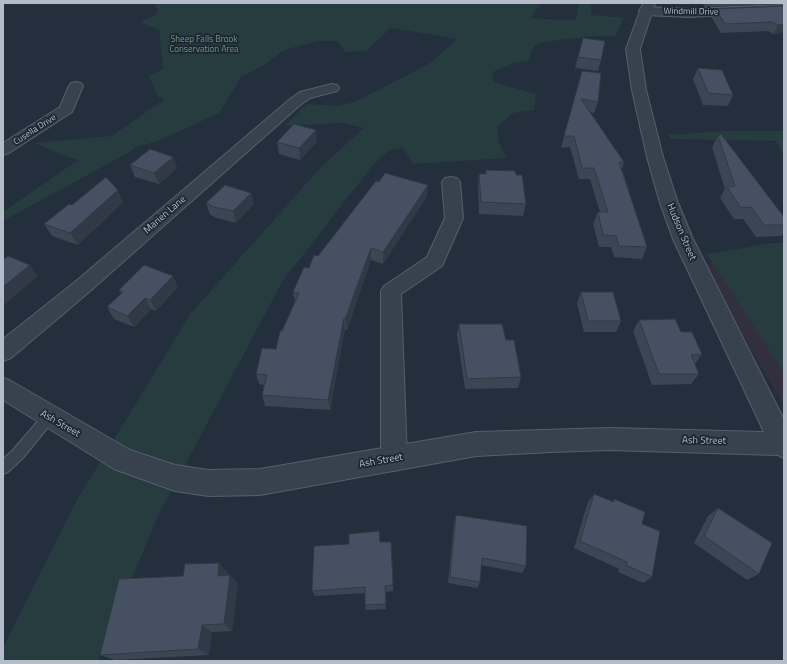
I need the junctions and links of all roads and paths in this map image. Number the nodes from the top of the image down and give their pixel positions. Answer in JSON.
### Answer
{"nodes":[{"id":1,"x":647,"y":7,"type":"edge"},
{"id":2,"x":784,"y":9,"type":"edge"},
{"id":3,"x":76,"y":86,"type":"dead end"},
{"id":4,"x":332,"y":88,"type":"dead end"},
{"id":5,"x":3,"y":150,"type":"edge"},
{"id":6,"x":451,"y":182,"type":"dead end"},
{"id":7,"x":3,"y":352,"type":"edge"},
{"id":8,"x":3,"y":388,"type":"edge"},
{"id":9,"x":49,"y":417,"type":"junction"},
{"id":10,"x":784,"y":445,"type":"edge"},
{"id":11,"x":394,"y":459,"type":"junction"},
{"id":12,"x":3,"y":468,"type":"edge"}],
"edges":[{"from":1,"to":2,"type":"street","name":"Windmill Drive"},
{"from":1,"to":10,"type":"street","name":"Hudson Street"},
{"from":3,"to":5,"type":"street","name":"Cusella Drive"},
{"from":4,"to":7,"type":"street","name":"Marien Lane"},
{"from":6,"to":11,"type":"street"},
{"from":8,"to":9,"type":"street","name":"Ash Street"},
{"from":9,"to":11,"type":"street","name":"Ash Street"},
{"from":9,"to":12,"type":"lane"},
{"from":10,"to":11,"type":"street","name":"Ash Street"}]}
